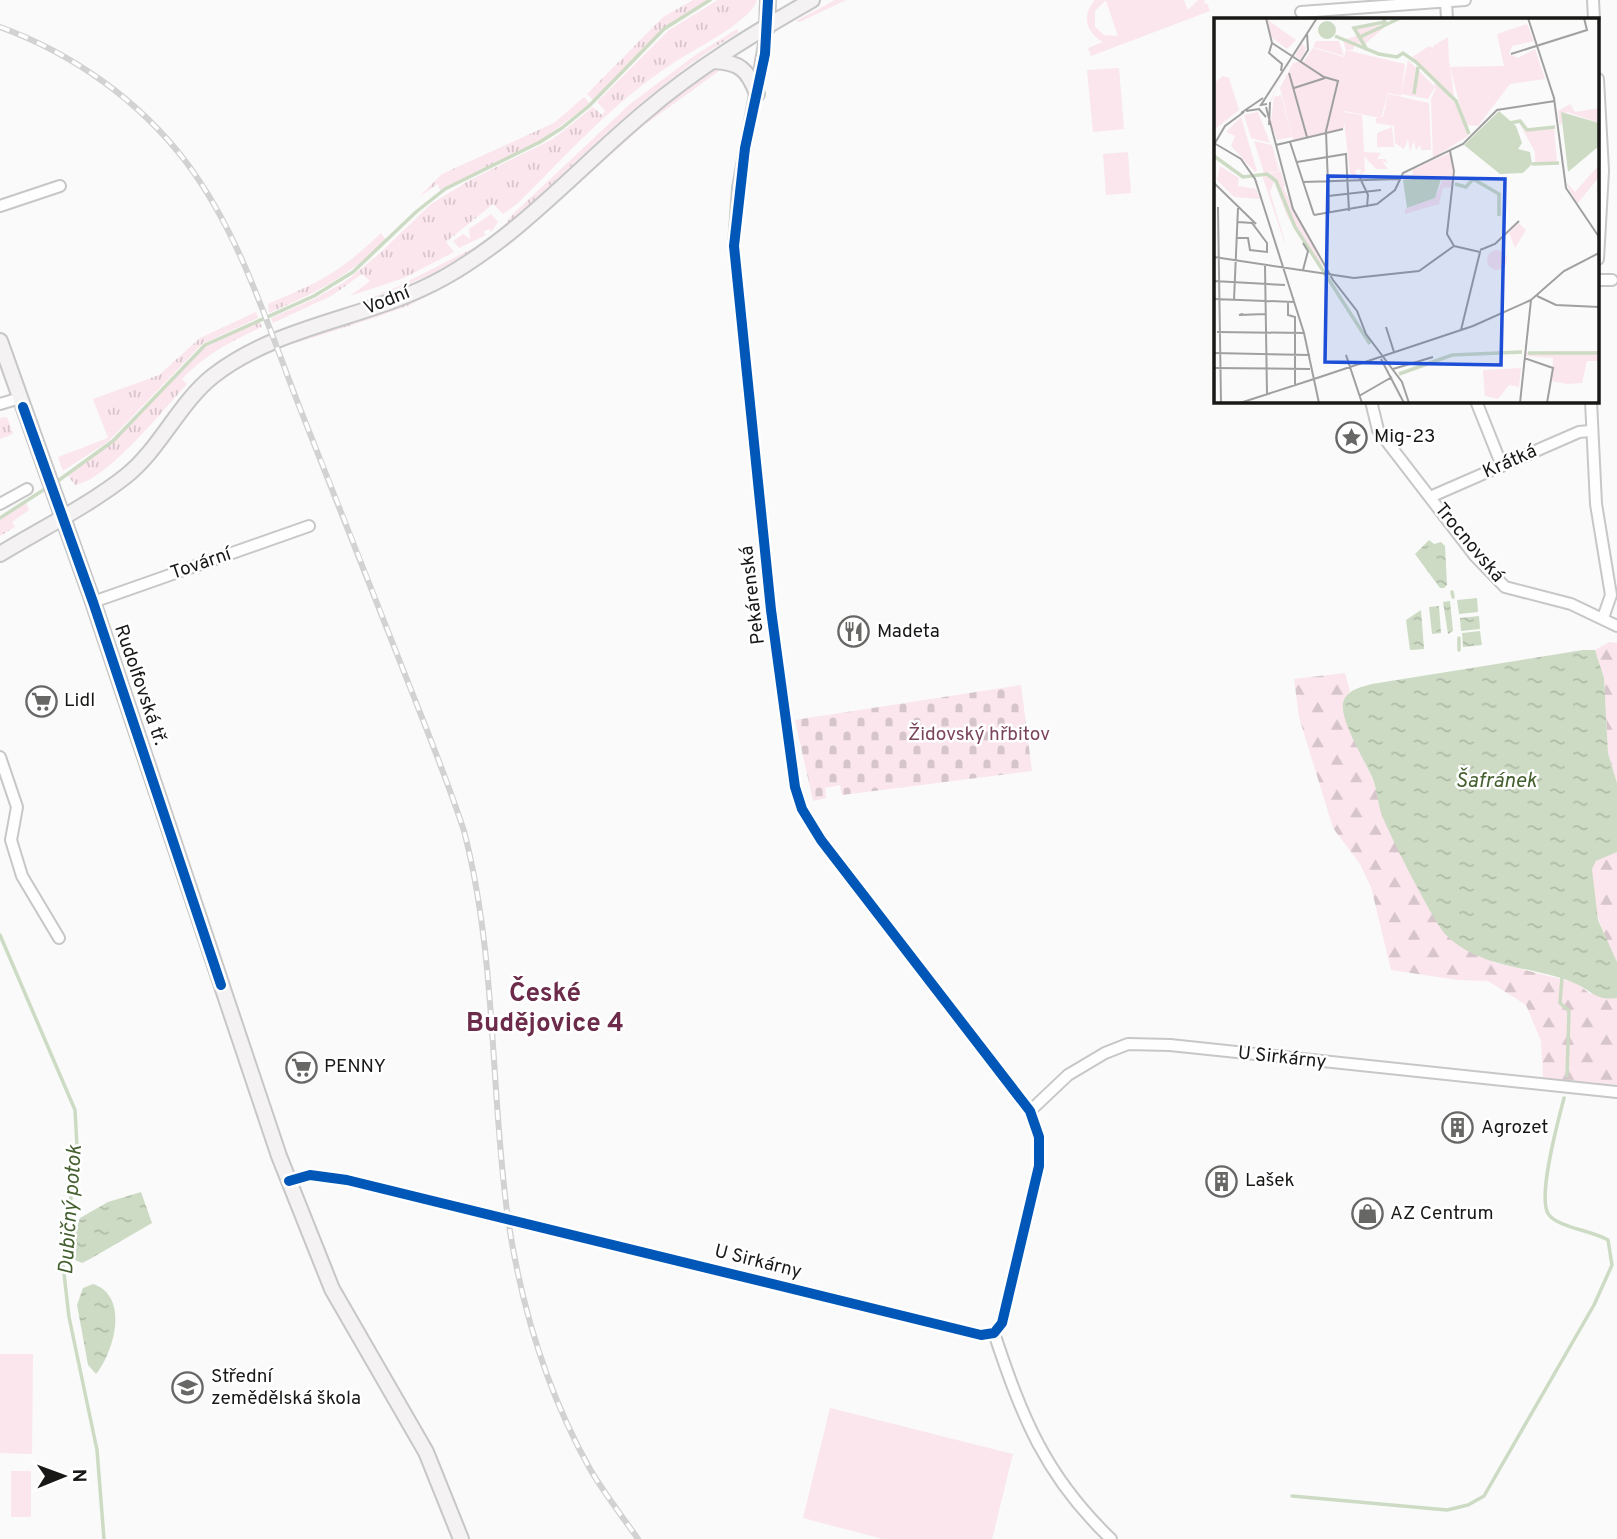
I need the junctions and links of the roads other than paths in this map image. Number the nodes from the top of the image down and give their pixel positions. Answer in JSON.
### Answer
{"nodes":[{"id":1,"x":768,"y":0,"type":"edge"},
{"id":2,"x":1300,"y":0,"type":"edge"},
{"id":3,"x":1465,"y":0,"type":"edge"},
{"id":4,"x":1593,"y":0,"type":"edge"},
{"id":5,"x":806,"y":1,"type":"edge"},
{"id":6,"x":1446,"y":1,"type":"edge"},
{"id":7,"x":1301,"y":16,"type":"edge"},
{"id":8,"x":1594,"y":18,"type":"edge"},
{"id":9,"x":767,"y":28,"type":"junction"},
{"id":10,"x":713,"y":61,"type":"junction"},
{"id":11,"x":757,"y":94,"type":"junction"},
{"id":12,"x":1600,"y":140,"type":"edge"},
{"id":13,"x":1601,"y":171,"type":"edge"},
{"id":14,"x":1617,"y":171,"type":"edge"},
{"id":15,"x":60,"y":186,"type":"dead end"},
{"id":16,"x":1600,"y":200,"type":"edge"},
{"id":17,"x":0,"y":206,"type":"edge"},
{"id":18,"x":1600,"y":280,"type":"edge"},
{"id":19,"x":1612,"y":280,"type":"dead end"},
{"id":20,"x":0,"y":341,"type":"edge"},
{"id":21,"x":20,"y":398,"type":"junction"},
{"id":22,"x":1371,"y":402,"type":"edge"},
{"id":23,"x":1476,"y":402,"type":"edge"},
{"id":24,"x":1591,"y":402,"type":"edge"},
{"id":25,"x":0,"y":404,"type":"edge"},
{"id":26,"x":1590,"y":431,"type":"junction"},
{"id":27,"x":1502,"y":466,"type":"junction"},
{"id":28,"x":27,"y":489,"type":"dead end"},
{"id":29,"x":1430,"y":497,"type":"junction"},
{"id":30,"x":0,"y":504,"type":"edge"},
{"id":31,"x":61,"y":516,"type":"junction"},
{"id":32,"x":309,"y":526,"type":"dead end"},
{"id":33,"x":0,"y":554,"type":"edge"},
{"id":34,"x":93,"y":603,"type":"junction"},
{"id":35,"x":1603,"y":618,"type":"junction"},
{"id":36,"x":1617,"y":626,"type":"edge"},
{"id":37,"x":0,"y":757,"type":"edge"},
{"id":38,"x":59,"y":938,"type":"dead end"},
{"id":39,"x":1617,"y":1092,"type":"edge"},
{"id":40,"x":1030,"y":1111,"type":"junction"},
{"id":41,"x":289,"y":1181,"type":"junction"},
{"id":42,"x":995,"y":1333,"type":"junction"},
{"id":43,"x":461,"y":1539,"type":"edge"},
{"id":44,"x":1111,"y":1539,"type":"edge"}],
"edges":[{"from":1,"to":9,"type":"main road","name":"Pekárenská"},
{"from":2,"to":7,"type":"street"},
{"from":3,"to":6,"type":"street"},
{"from":4,"to":8,"type":"street"},
{"from":5,"to":9,"type":"main road","name":"Vodní"},
{"from":6,"to":7,"type":"street"},
{"from":9,"to":10,"type":"main road","name":"Vodní"},
{"from":9,"to":11,"type":"street","name":"Pekárenská"},
{"from":10,"to":11,"type":"main road"},
{"from":10,"to":31,"type":"main road","name":"Vodní"},
{"from":11,"to":40,"type":"street","name":"Pekárenská"},
{"from":12,"to":13,"type":"street"},
{"from":13,"to":14,"type":"street"},
{"from":13,"to":16,"type":"street"},
{"from":15,"to":17,"type":"street"},
{"from":18,"to":19,"type":"street"},
{"from":20,"to":21,"type":"main road","name":"Rudolfovská tř."},
{"from":21,"to":25,"type":"street"},
{"from":21,"to":31,"type":"main road","name":"Rudolfovská tř."},
{"from":22,"to":29,"type":"street","name":"Trocnovská"},
{"from":23,"to":27,"type":"street"},
{"from":24,"to":26,"type":"street"},
{"from":26,"to":27,"type":"street","name":"Krátká"},
{"from":26,"to":35,"type":"street"},
{"from":27,"to":29,"type":"street","name":"Krátká"},
{"from":28,"to":30,"type":"street"},
{"from":29,"to":35,"type":"street","name":"Trocnovská"},
{"from":31,"to":33,"type":"main road","name":"Vodní"},
{"from":31,"to":34,"type":"main road","name":"Rudolfovská tř."},
{"from":32,"to":34,"type":"street","name":"Tovární"},
{"from":34,"to":41,"type":"main road","name":"Rudolfovská tř."},
{"from":35,"to":36,"type":"street","name":"Trocnovská"},
{"from":37,"to":38,"type":"street"},
{"from":39,"to":40,"type":"street","name":"U Sirkárny"},
{"from":40,"to":42,"type":"street"},
{"from":41,"to":42,"type":"street","name":"U Sirkárny"},
{"from":41,"to":43,"type":"main road","name":"Rudolfovská tř."},
{"from":42,"to":44,"type":"street"}]}
